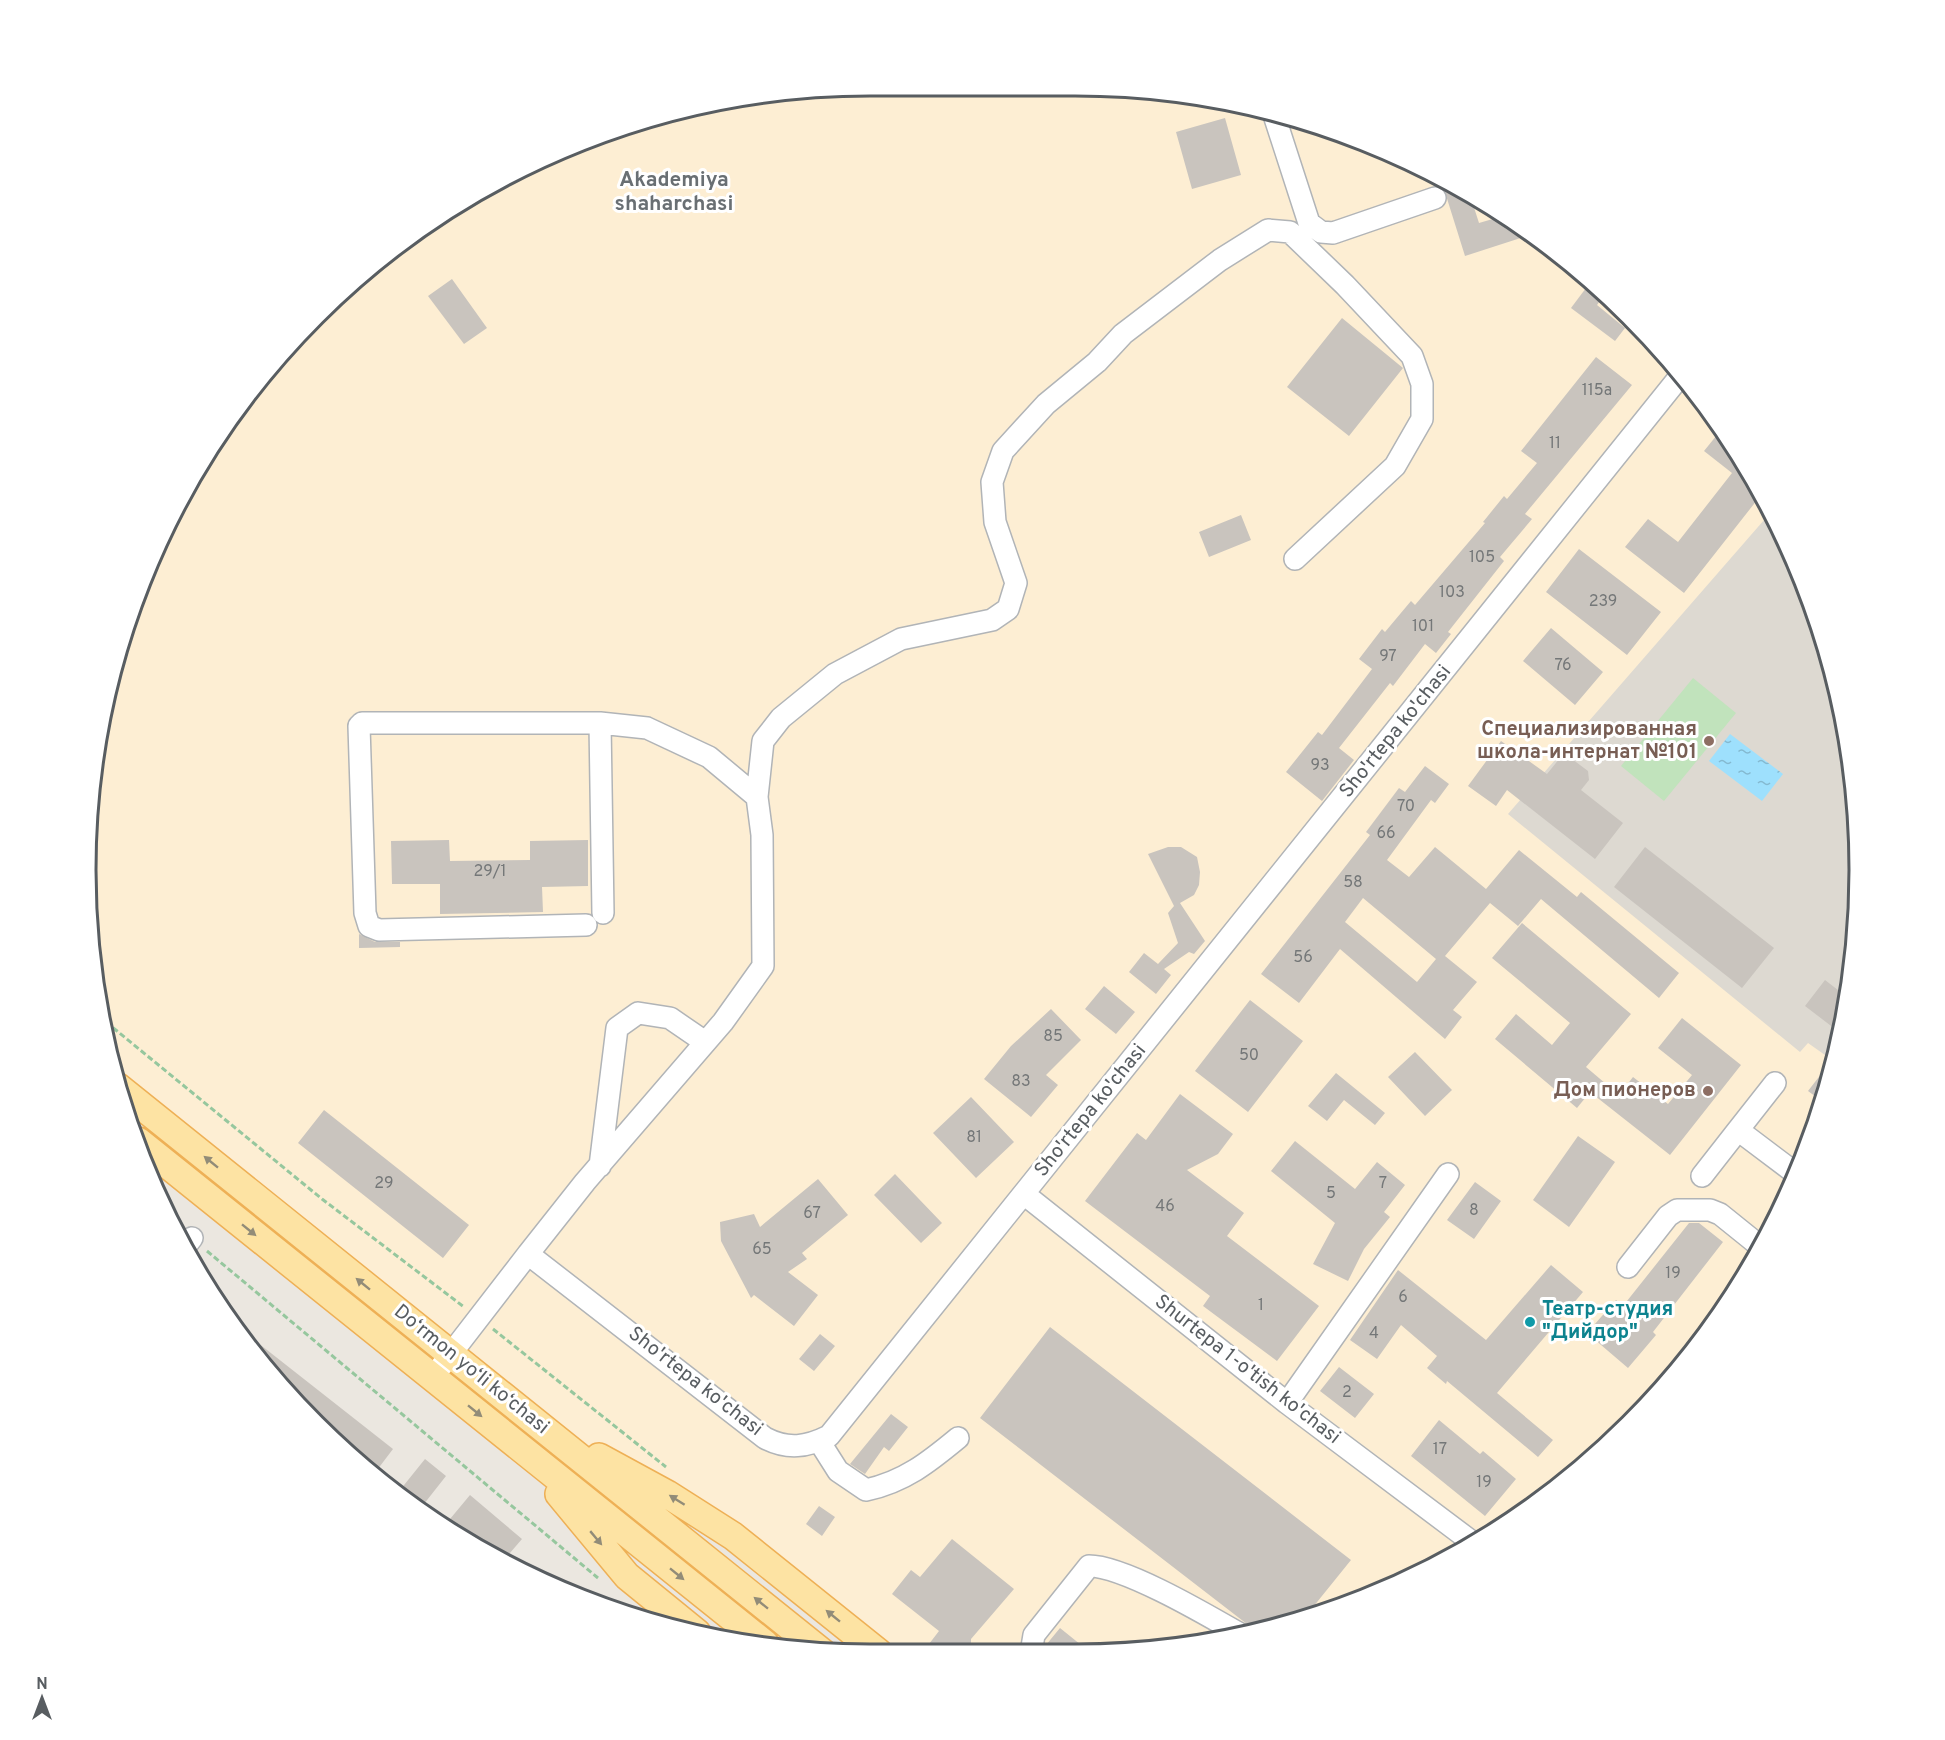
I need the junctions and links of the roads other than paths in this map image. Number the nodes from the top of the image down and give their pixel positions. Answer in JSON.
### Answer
{"nodes":[{"id":1,"x":1276,"y":122,"type":"edge"},
{"id":2,"x":1435,"y":198,"type":"dead end"},
{"id":3,"x":1675,"y":382,"type":"edge"},
{"id":4,"x":1295,"y":559,"type":"dead end"},
{"id":5,"x":600,"y":723,"type":"junction"},
{"id":6,"x":757,"y":797,"type":"junction"},
{"id":7,"x":603,"y":913,"type":"dead end"},
{"id":8,"x":586,"y":925,"type":"dead end"},
{"id":9,"x":705,"y":1042,"type":"junction"},
{"id":10,"x":1774,"y":1083,"type":"dead end"},
{"id":11,"x":130,"y":1097,"type":"edge"},
{"id":12,"x":1738,"y":1130,"type":"junction"},
{"id":13,"x":153,"y":1159,"type":"edge"},
{"id":14,"x":600,"y":1166,"type":"junction"},
{"id":15,"x":1789,"y":1168,"type":"edge"},
{"id":16,"x":1448,"y":1174,"type":"dead end"},
{"id":17,"x":1702,"y":1176,"type":"dead end"},
{"id":18,"x":1024,"y":1194,"type":"junction"},
{"id":19,"x":1754,"y":1241,"type":"edge"},
{"id":20,"x":528,"y":1254,"type":"junction"},
{"id":21,"x":1628,"y":1267,"type":"dead end"},
{"id":22,"x":450,"y":1354,"type":"junction"},
{"id":23,"x":433,"y":1377,"type":"junction"},
{"id":24,"x":1287,"y":1403,"type":"junction"},
{"id":25,"x":535,"y":1422,"type":"junction"},
{"id":26,"x":958,"y":1438,"type":"dead end"},
{"id":27,"x":819,"y":1441,"type":"junction"},
{"id":28,"x":517,"y":1445,"type":"junction"},
{"id":29,"x":1466,"y":1538,"type":"edge"},
{"id":30,"x":682,"y":1621,"type":"edge"},
{"id":31,"x":1230,"y":1628,"type":"edge"},
{"id":32,"x":753,"y":1634,"type":"edge"},
{"id":33,"x":808,"y":1641,"type":"edge"},
{"id":34,"x":868,"y":1644,"type":"edge"},
{"id":35,"x":1032,"y":1644,"type":"edge"}],
"edges":[{"from":1,"to":2,"type":"street"},
{"from":3,"to":18,"type":"street","name":"Sho'rtepa ko'chasi"},
{"from":4,"to":6,"type":"street"},
{"from":5,"to":6,"type":"street"},
{"from":5,"to":7,"type":"street"},
{"from":5,"to":8,"type":"street"},
{"from":6,"to":9,"type":"street"},
{"from":9,"to":14,"type":"street"},
{"from":9,"to":14,"type":"street"},
{"from":10,"to":12,"type":"street"},
{"from":22,"to":11,"type":"main road","name":"Do‘rmon yo‘li ko‘chasi","one_way":true},
{"from":12,"to":15,"type":"street"},
{"from":12,"to":17,"type":"street"},
{"from":13,"to":23,"type":"main road","name":"Do‘rmon yo‘li ko‘chasi","one_way":true},
{"from":14,"to":20,"type":"street"},
{"from":16,"to":24,"type":"street"},
{"from":18,"to":24,"type":"street","name":"Shurtepa 1-o'tish ko'chasi"},
{"from":18,"to":27,"type":"street","name":"Sho'rtepa ko'chasi"},
{"from":19,"to":21,"type":"street"},
{"from":20,"to":22,"type":"street"},
{"from":20,"to":27,"type":"street","name":"Sho'rtepa ko'chasi"},
{"from":22,"to":23,"type":"street"},
{"from":22,"to":25,"type":"main road","name":"Do‘rmon yo‘li ko‘chasi"},
{"from":23,"to":28,"type":"main road","name":"Do‘rmon yo‘li ko‘chasi","one_way":true},
{"from":24,"to":29,"type":"street","name":"Shurtepa 1-o'tish ko'chasi"},
{"from":33,"to":25,"type":"main road","name":"Do‘rmon yo‘li ko‘chasi","one_way":true},
{"from":34,"to":25,"type":"main road","one_way":true},
{"from":26,"to":27,"type":"street"},
{"from":28,"to":30,"type":"main road","one_way":true},
{"from":28,"to":32,"type":"main road","name":"Do‘rmon yo‘li ko‘chasi","one_way":true},
{"from":31,"to":35,"type":"street"}]}
